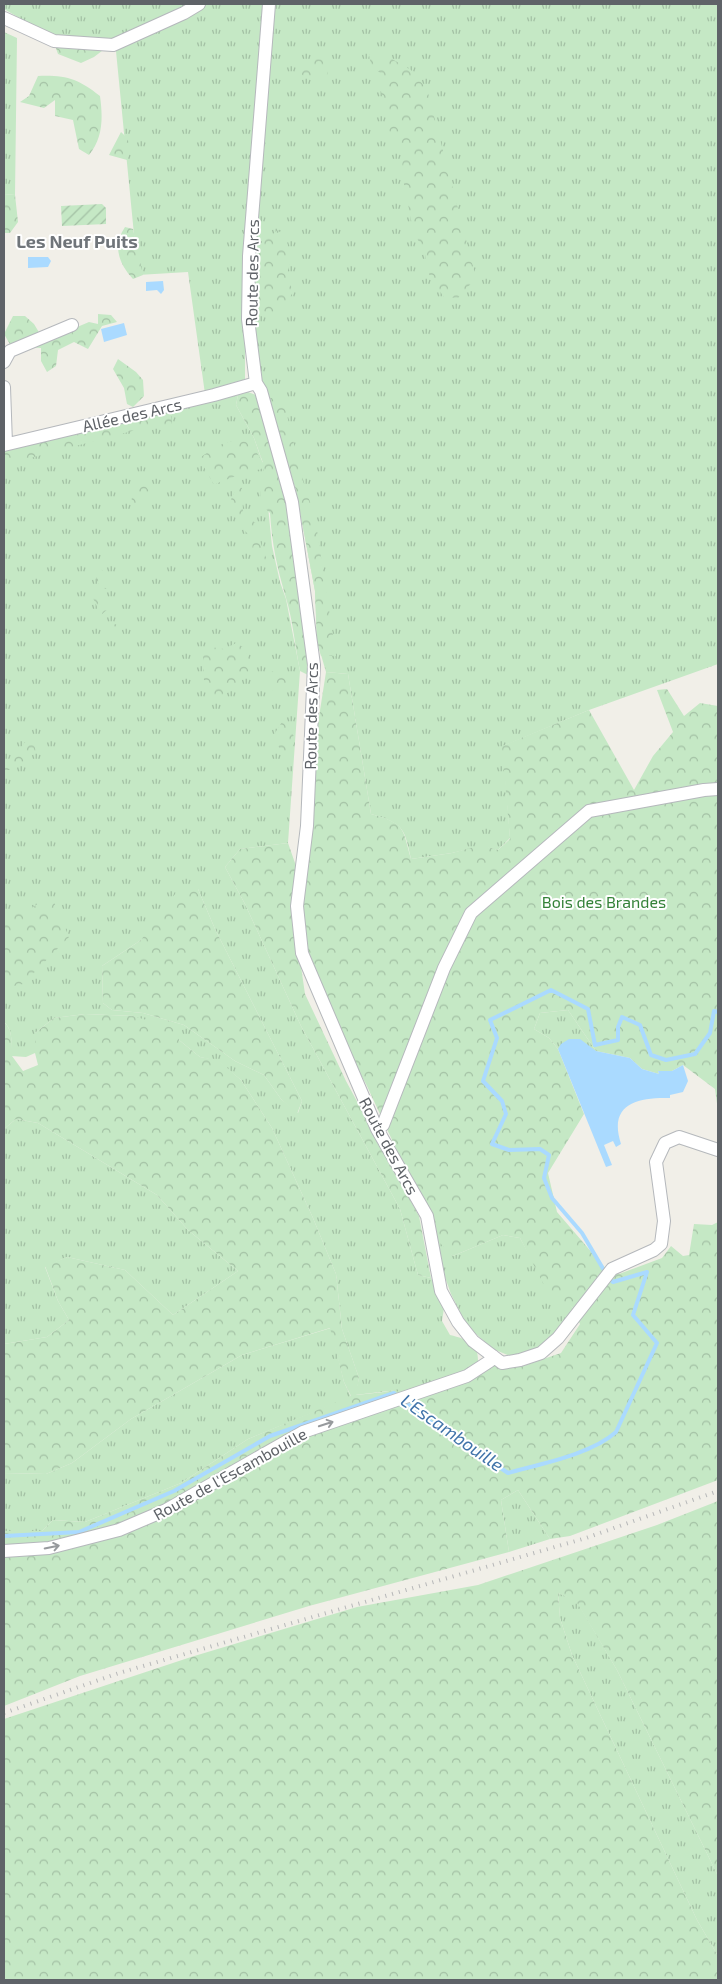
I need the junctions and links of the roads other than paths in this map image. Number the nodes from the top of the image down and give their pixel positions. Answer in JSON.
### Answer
{"nodes":[{"id":1,"x":199,"y":4,"type":"edge"},
{"id":2,"x":270,"y":4,"type":"edge"},
{"id":3,"x":4,"y":18,"type":"edge"},
{"id":4,"x":72,"y":325,"type":"dead end"},
{"id":5,"x":4,"y":362,"type":"edge"},
{"id":6,"x":256,"y":384,"type":"junction"},
{"id":7,"x":4,"y":387,"type":"edge"},
{"id":8,"x":5,"y":445,"type":"edge"},
{"id":9,"x":718,"y":790,"type":"edge"},
{"id":10,"x":377,"y":1129,"type":"junction"},
{"id":11,"x":718,"y":1150,"type":"edge"},
{"id":12,"x":493,"y":1356,"type":"junction"},
{"id":13,"x":4,"y":1552,"type":"edge"}],
"edges":[{"from":1,"to":3,"type":"street"},
{"from":2,"to":6,"type":"street","name":"Route des Arcs"},
{"from":4,"to":5,"type":"street"},
{"from":6,"to":8,"type":"street","name":"Allée des Arcs"},
{"from":6,"to":10,"type":"street","name":"Route des Arcs"},
{"from":7,"to":8,"type":"street","name":"Allée des Arcs"},
{"from":9,"to":10,"type":"street"},
{"from":10,"to":12,"type":"street","name":"Route des Arcs"},
{"from":11,"to":12,"type":"street"},
{"from":13,"to":12,"type":"street","name":"Route de l'Escambouille","one_way":true}]}
